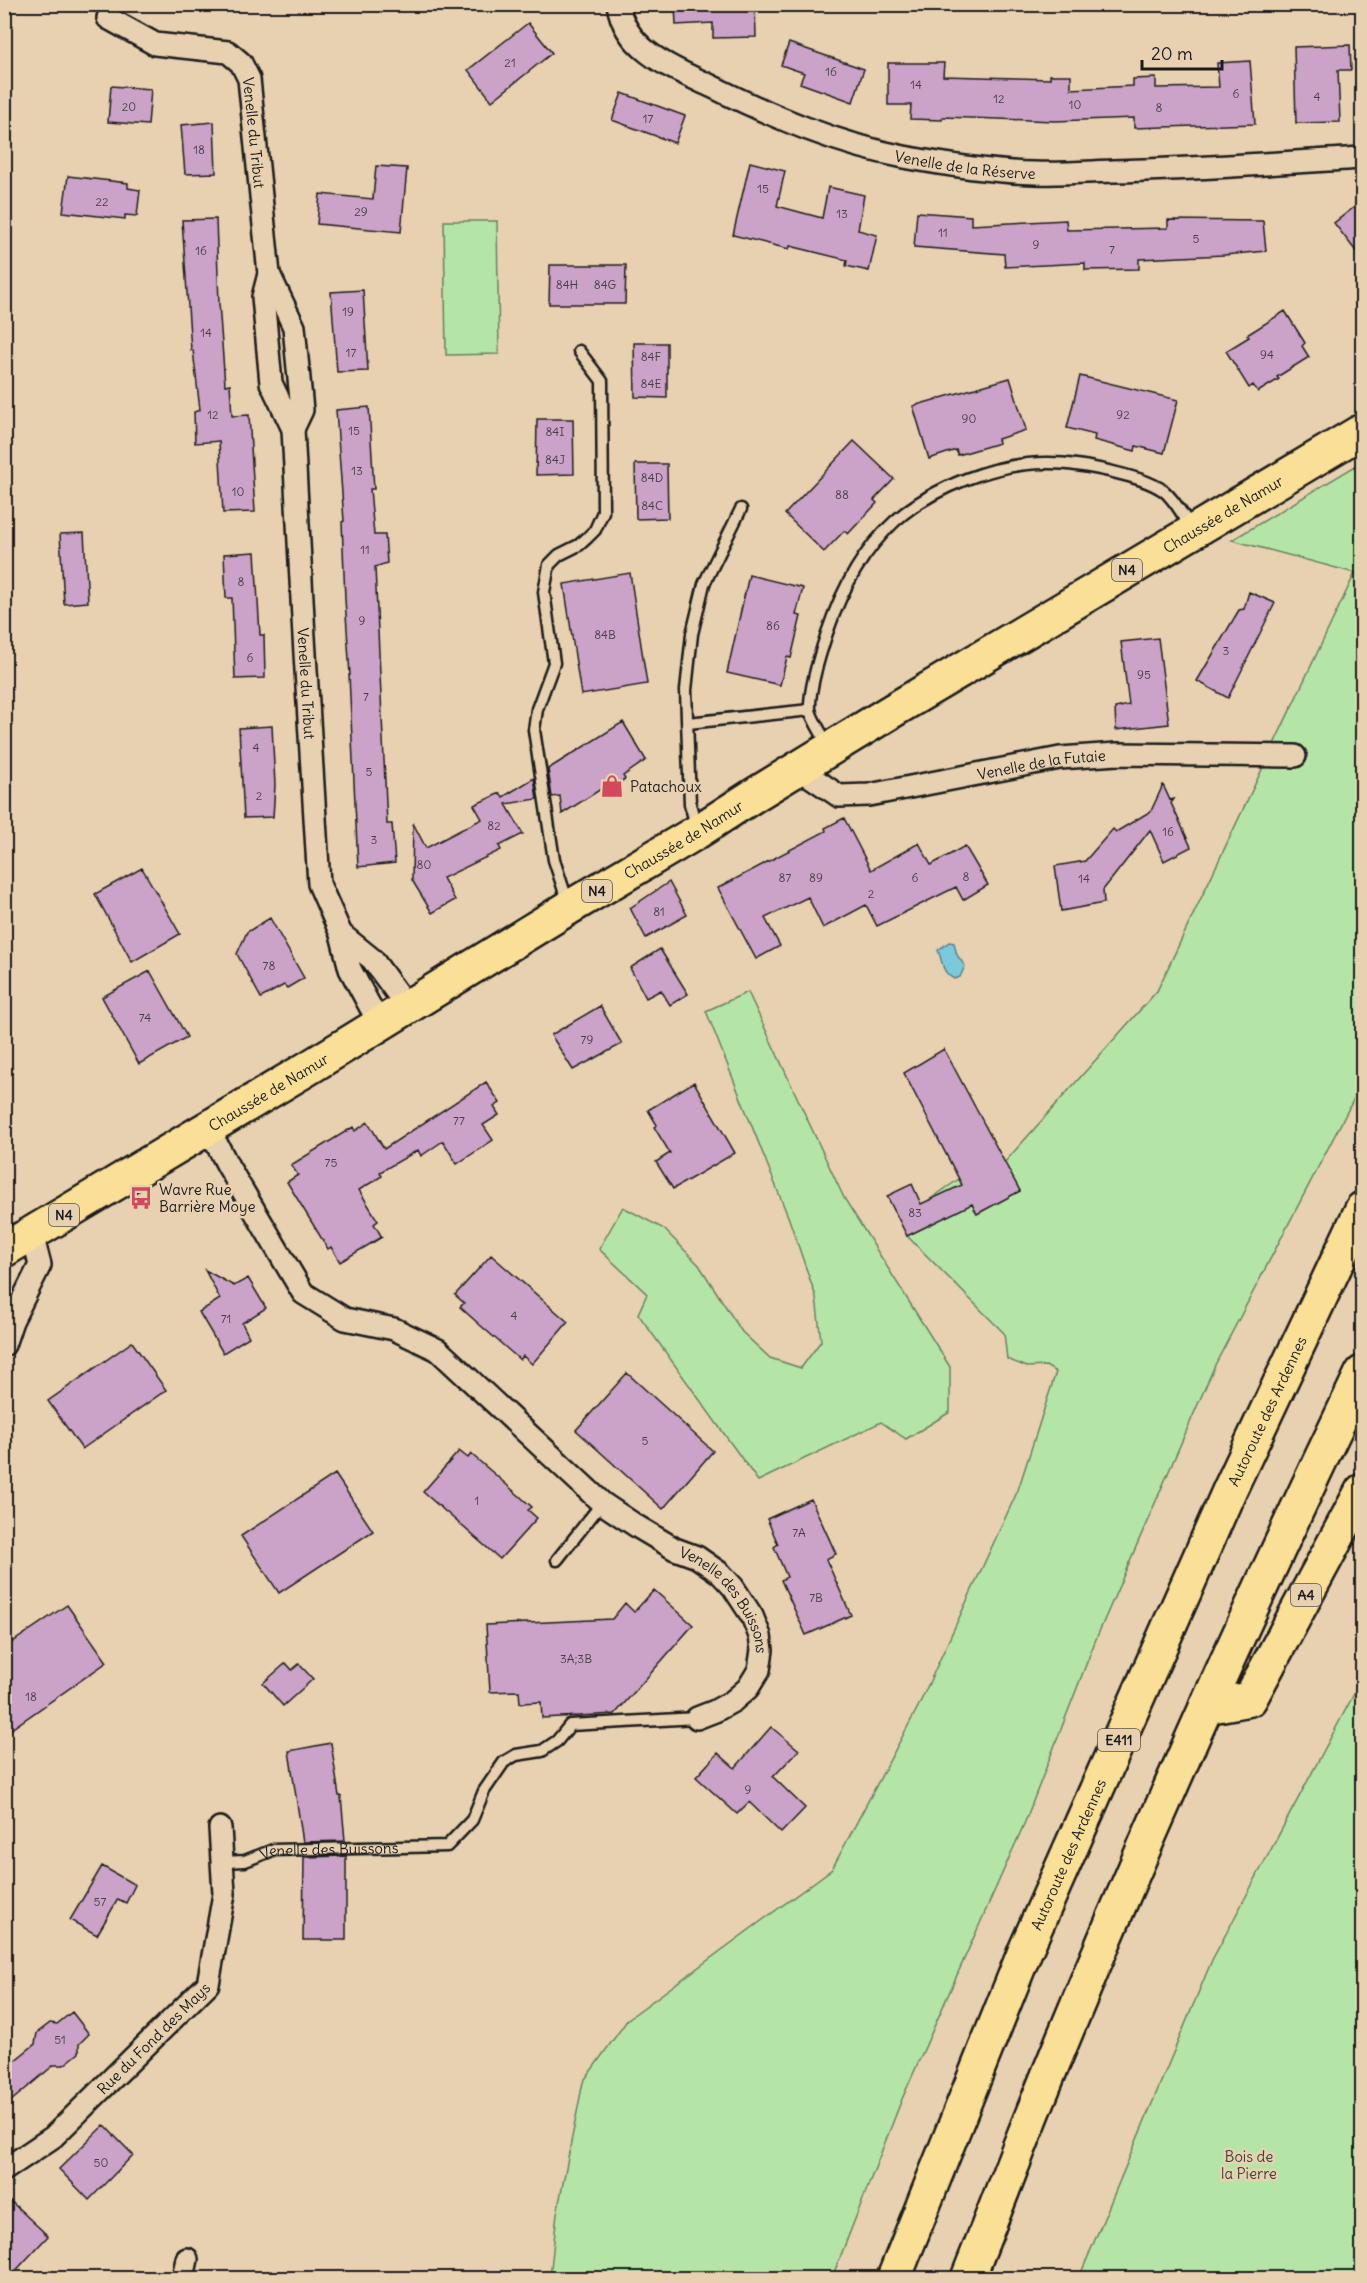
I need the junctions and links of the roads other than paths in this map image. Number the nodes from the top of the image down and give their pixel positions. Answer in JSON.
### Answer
{"nodes":[{"id":1,"x":618,"y":4,"type":"edge"},
{"id":2,"x":108,"y":18,"type":"dead end"},
{"id":3,"x":1362,"y":158,"type":"edge"},
{"id":4,"x":579,"y":351,"type":"dead end"},
{"id":5,"x":1362,"y":431,"type":"edge"},
{"id":6,"x":741,"y":508,"type":"dead end"},
{"id":7,"x":1193,"y":530,"type":"junction"},
{"id":8,"x":810,"y":710,"type":"junction"},
{"id":9,"x":688,"y":723,"type":"junction"},
{"id":10,"x":830,"y":749,"type":"junction"},
{"id":11,"x":1295,"y":756,"type":"dead end"},
{"id":12,"x":798,"y":768,"type":"junction"},
{"id":13,"x":697,"y":832,"type":"junction"},
{"id":14,"x":570,"y":907,"type":"junction"},
{"id":15,"x":341,"y":934,"type":"junction"},
{"id":16,"x":408,"y":1008,"type":"junction"},
{"id":17,"x":380,"y":1025,"type":"junction"},
{"id":18,"x":209,"y":1129,"type":"junction"},
{"id":19,"x":1362,"y":1209,"type":"edge"},
{"id":20,"x":32,"y":1234,"type":"junction"},
{"id":21,"x":4,"y":1250,"type":"edge"},
{"id":22,"x":4,"y":1299,"type":"edge"},
{"id":23,"x":12,"y":1322,"type":"junction"},
{"id":24,"x":4,"y":1345,"type":"edge"},
{"id":25,"x":1362,"y":1373,"type":"edge"},
{"id":26,"x":1362,"y":1491,"type":"edge"},
{"id":27,"x":602,"y":1503,"type":"junction"},
{"id":28,"x":557,"y":1560,"type":"dead end"},
{"id":29,"x":1206,"y":1707,"type":"junction"},
{"id":30,"x":697,"y":1718,"type":"joint"},
{"id":31,"x":220,"y":1828,"type":"dead end"},
{"id":32,"x":223,"y":1862,"type":"junction"},
{"id":33,"x":4,"y":2170,"type":"edge"},
{"id":34,"x":894,"y":2278,"type":"edge"},
{"id":35,"x":968,"y":2278,"type":"edge"}],
"edges":[{"from":1,"to":3,"type":"street","name":"Venelle de la Réserve"},
{"from":2,"to":15,"type":"street","name":"Venelle du Tribut"},
{"from":4,"to":14,"type":"lane"},
{"from":5,"to":7,"type":"main road","name":"Chaussée de Namur","number":"N4"},
{"from":6,"to":9,"type":"lane"},
{"from":7,"to":8,"type":"lane"},
{"from":7,"to":10,"type":"main road","name":"Chaussée de Namur","number":"N4"},
{"from":8,"to":9,"type":"lane"},
{"from":8,"to":10,"type":"lane"},
{"from":9,"to":13,"type":"lane"},
{"from":10,"to":12,"type":"main road","name":"Chaussée de Namur","number":"N4"},
{"from":11,"to":12,"type":"street","name":"Venelle de la Futaie"},
{"from":12,"to":13,"type":"main road","name":"Chaussée de Namur","number":"N4"},
{"from":13,"to":14,"type":"main road","name":"Chaussée de Namur","number":"N4"},
{"from":14,"to":16,"type":"main road","name":"Chaussée de Namur","number":"N4"},
{"from":15,"to":16,"type":"street","name":"Venelle du Tribut"},
{"from":15,"to":17,"type":"street","name":"Venelle du Tribut"},
{"from":16,"to":17,"type":"main road","name":"Chaussée de Namur","number":"N4"},
{"from":17,"to":18,"type":"main road","name":"Chaussée de Namur","number":"N4"},
{"from":18,"to":20,"type":"main road","name":"Chaussée de Namur","number":"N4"},
{"from":18,"to":27,"type":"street","name":"Venelle des Buissons"},
{"from":19,"to":34,"type":"main road","name":"Autoroute des Ardennes","number":"E411"},
{"from":20,"to":21,"type":"main road","name":"Chaussée de Namur","number":"N4"},
{"from":20,"to":23,"type":"street"},
{"from":22,"to":23,"type":"street"},
{"from":23,"to":24,"type":"street"},
{"from":25,"to":29,"type":"main road"},
{"from":26,"to":29,"type":"main road","number":"A4"},
{"from":27,"to":28,"type":"lane"},
{"from":27,"to":30,"type":"street","name":"Venelle des Buissons"},
{"from":29,"to":35,"type":"main road"},
{"from":30,"to":32,"type":"lane","name":"Venelle des Buissons"},
{"from":31,"to":32,"type":"street","name":"Rue du Fond des Mays"},
{"from":32,"to":33,"type":"street","name":"Rue du Fond des Mays"}]}
